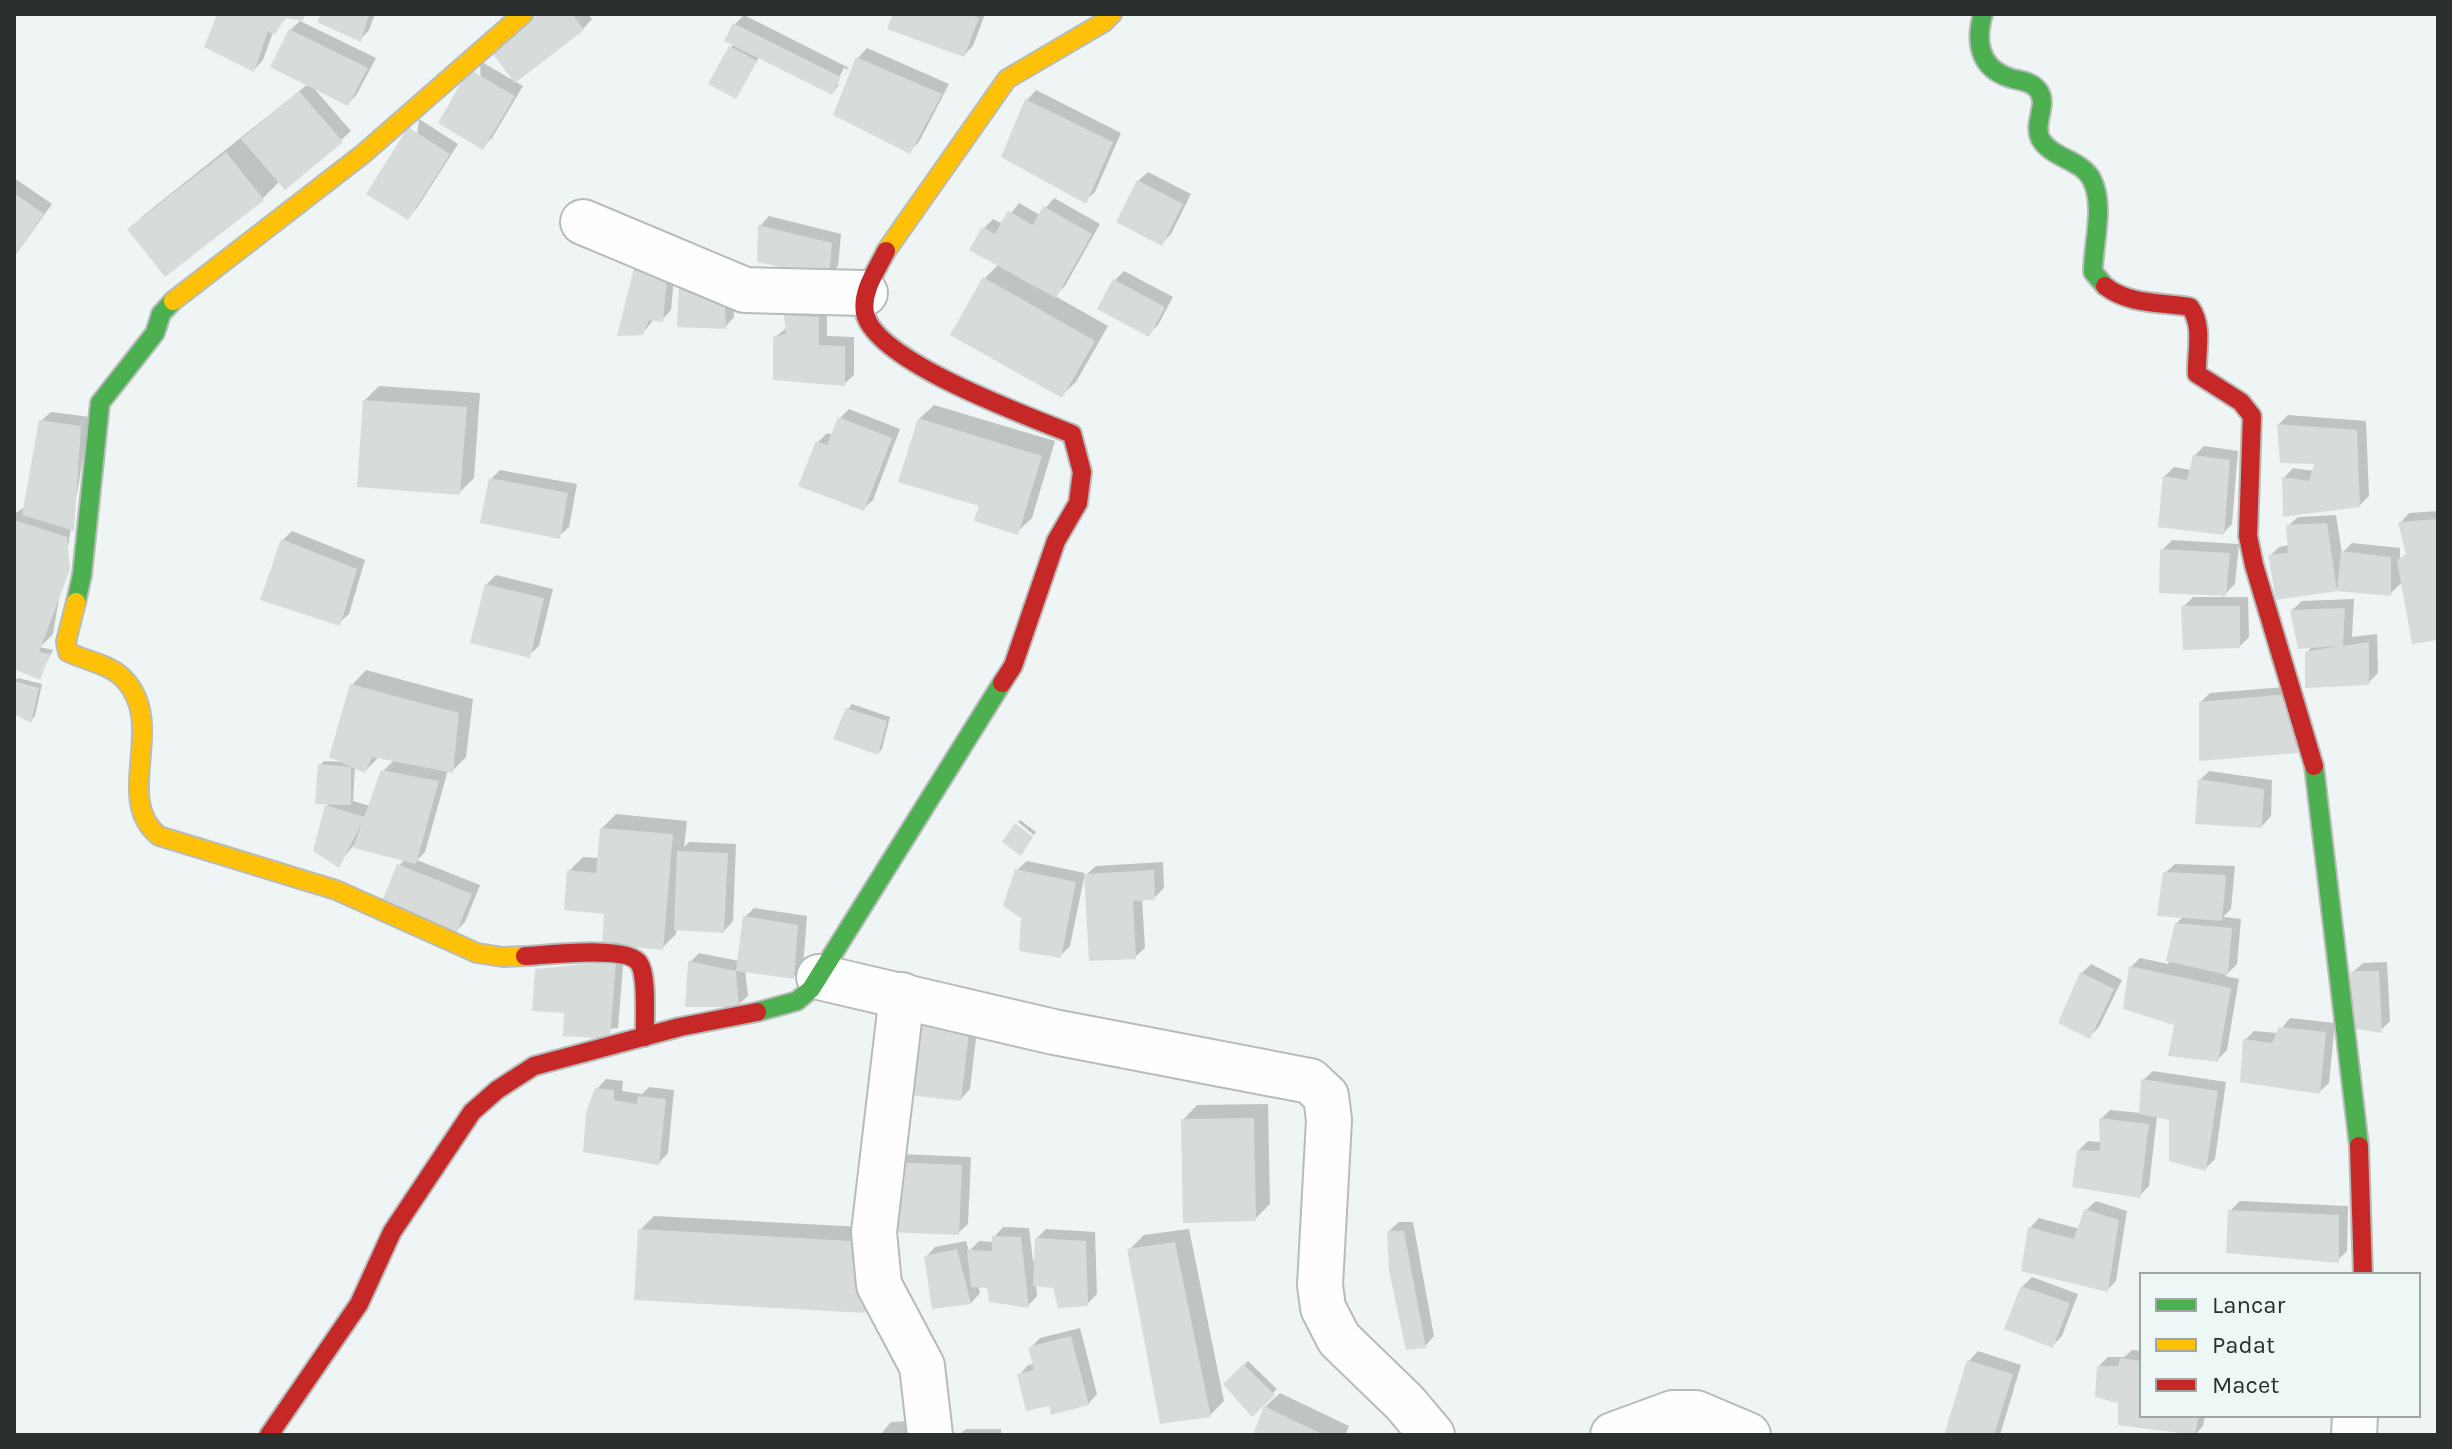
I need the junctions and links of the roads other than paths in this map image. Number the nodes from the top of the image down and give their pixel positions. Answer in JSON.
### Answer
{"nodes":[{"id":1,"x":523,"y":14,"type":"edge"},
{"id":2,"x":1112,"y":14,"type":"edge"},
{"id":3,"x":1983,"y":14,"type":"edge"},
{"id":4,"x":583,"y":222,"type":"dead end"},
{"id":5,"x":865,"y":293,"type":"junction"},
{"id":6,"x":819,"y":977,"type":"junction"},
{"id":7,"x":902,"y":995,"type":"junction"},
{"id":8,"x":645,"y":1037,"type":"junction"},
{"id":9,"x":2363,"y":1273,"type":"edge"},
{"id":10,"x":269,"y":1435,"type":"edge"},
{"id":11,"x":930,"y":1435,"type":"edge"},
{"id":12,"x":1432,"y":1435,"type":"edge"},
{"id":13,"x":1613,"y":1435,"type":"edge"},
{"id":14,"x":1748,"y":1435,"type":"edge"}],
"edges":[{"from":1,"to":8,"type":"street"},
{"from":2,"to":5,"type":"street"},
{"from":3,"to":9,"type":"street"},
{"from":4,"to":5,"type":"street"},
{"from":5,"to":6,"type":"street"},
{"from":6,"to":7,"type":"street"},
{"from":6,"to":8,"type":"street"},
{"from":7,"to":11,"type":"street"},
{"from":7,"to":12,"type":"street"},
{"from":8,"to":10,"type":"street"},
{"from":13,"to":14,"type":"street"}]}
